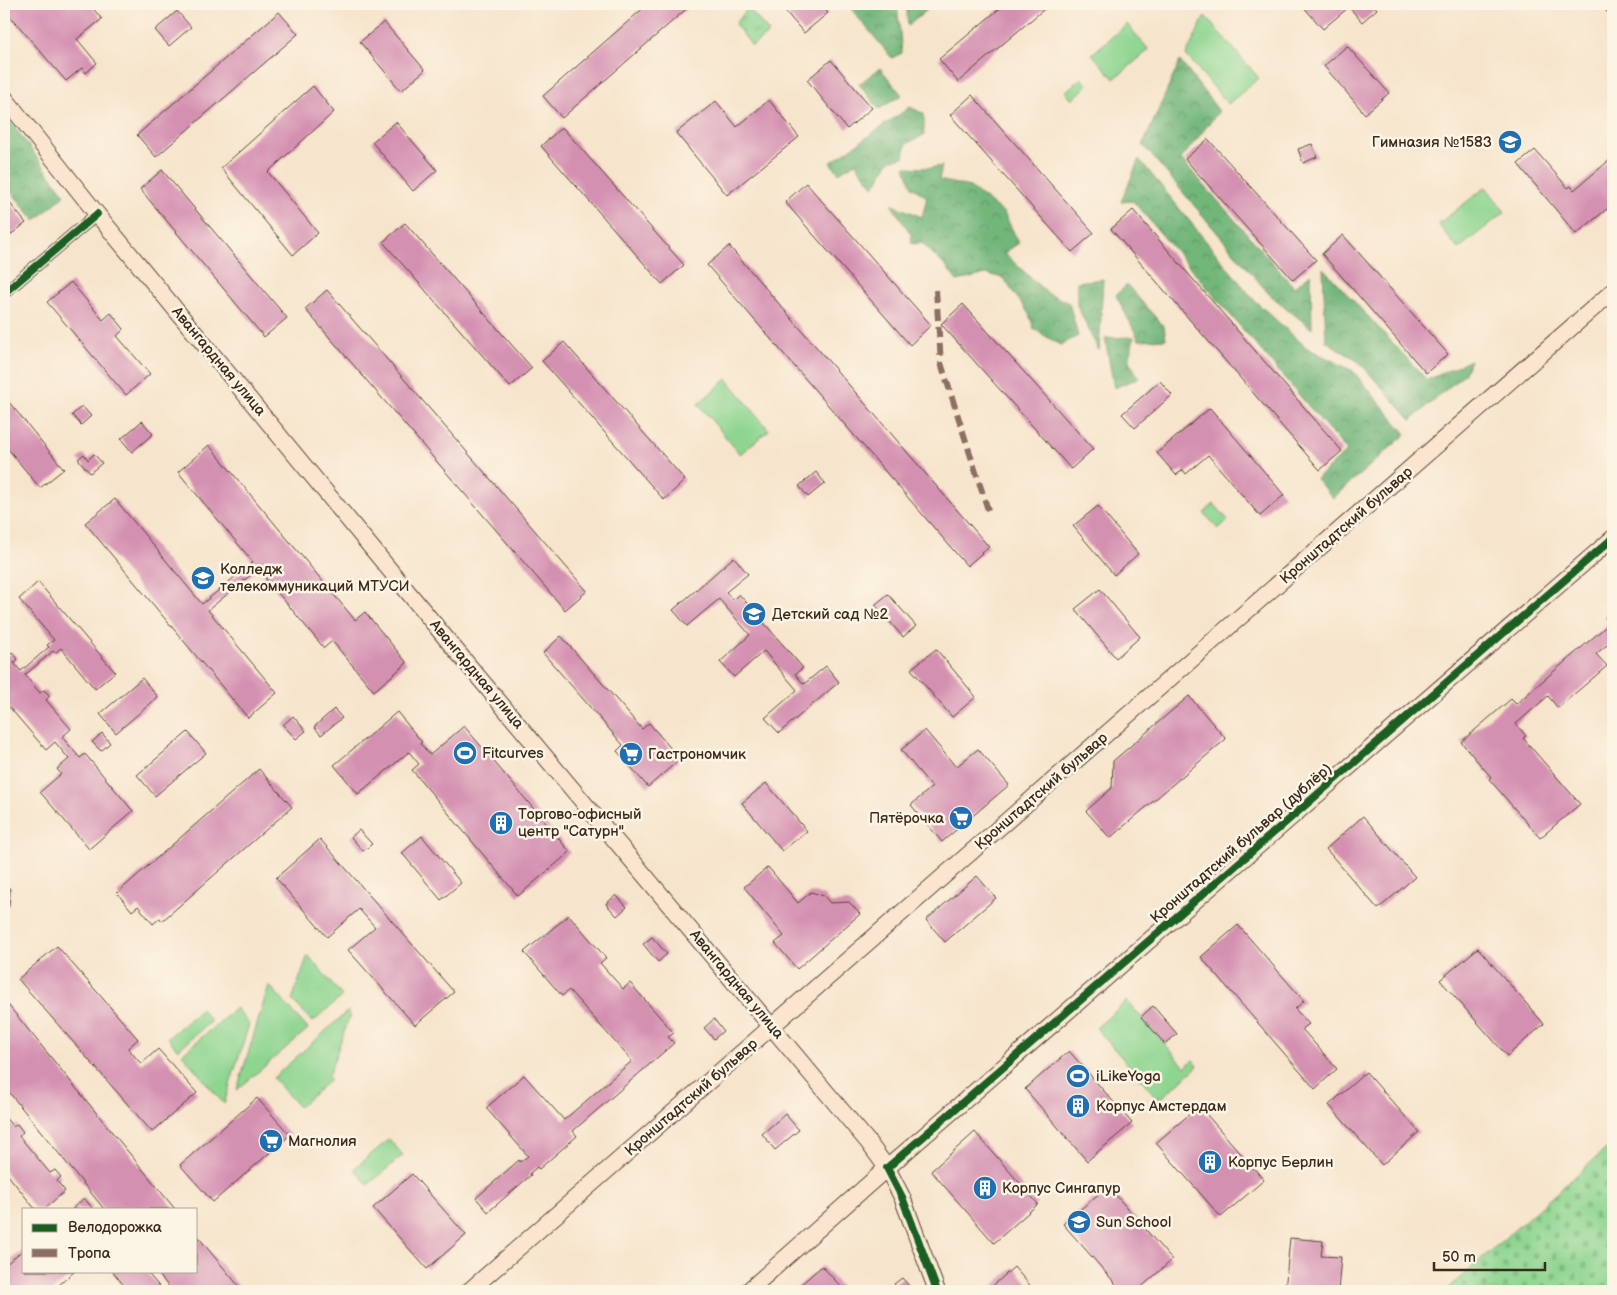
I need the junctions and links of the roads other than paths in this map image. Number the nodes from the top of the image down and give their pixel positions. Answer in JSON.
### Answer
{"nodes":[{"id":1,"x":4,"y":97,"type":"edge"},
{"id":2,"x":97,"y":214,"type":"junction"},
{"id":3,"x":1613,"y":291,"type":"edge"},
{"id":4,"x":4,"y":293,"type":"edge"},
{"id":5,"x":1613,"y":538,"type":"edge"},
{"id":6,"x":771,"y":1026,"type":"junction"},
{"id":7,"x":886,"y":1168,"type":"junction"},
{"id":8,"x":469,"y":1291,"type":"edge"},
{"id":9,"x":748,"y":1291,"type":"edge"},
{"id":10,"x":937,"y":1291,"type":"edge"}],
"edges":[{"from":1,"to":2,"type":"main road","name":"Авангардная улица"},
{"from":2,"to":4,"type":"street"},
{"from":2,"to":6,"type":"main road","name":"Авангардная улица"},
{"from":3,"to":6,"type":"main road","name":"Кронштадтский бульвар"},
{"from":5,"to":7,"type":"main road","name":"Кронштадтский бульвар (дублёр)"},
{"from":6,"to":7,"type":"main road","name":"Авангардная улица"},
{"from":6,"to":8,"type":"main road","name":"Кронштадтский бульвар"},
{"from":7,"to":9,"type":"main road","name":"Кронштадтский бульвар (дублёр)"},
{"from":7,"to":10,"type":"main road","name":"Авангардная улица"}]}
